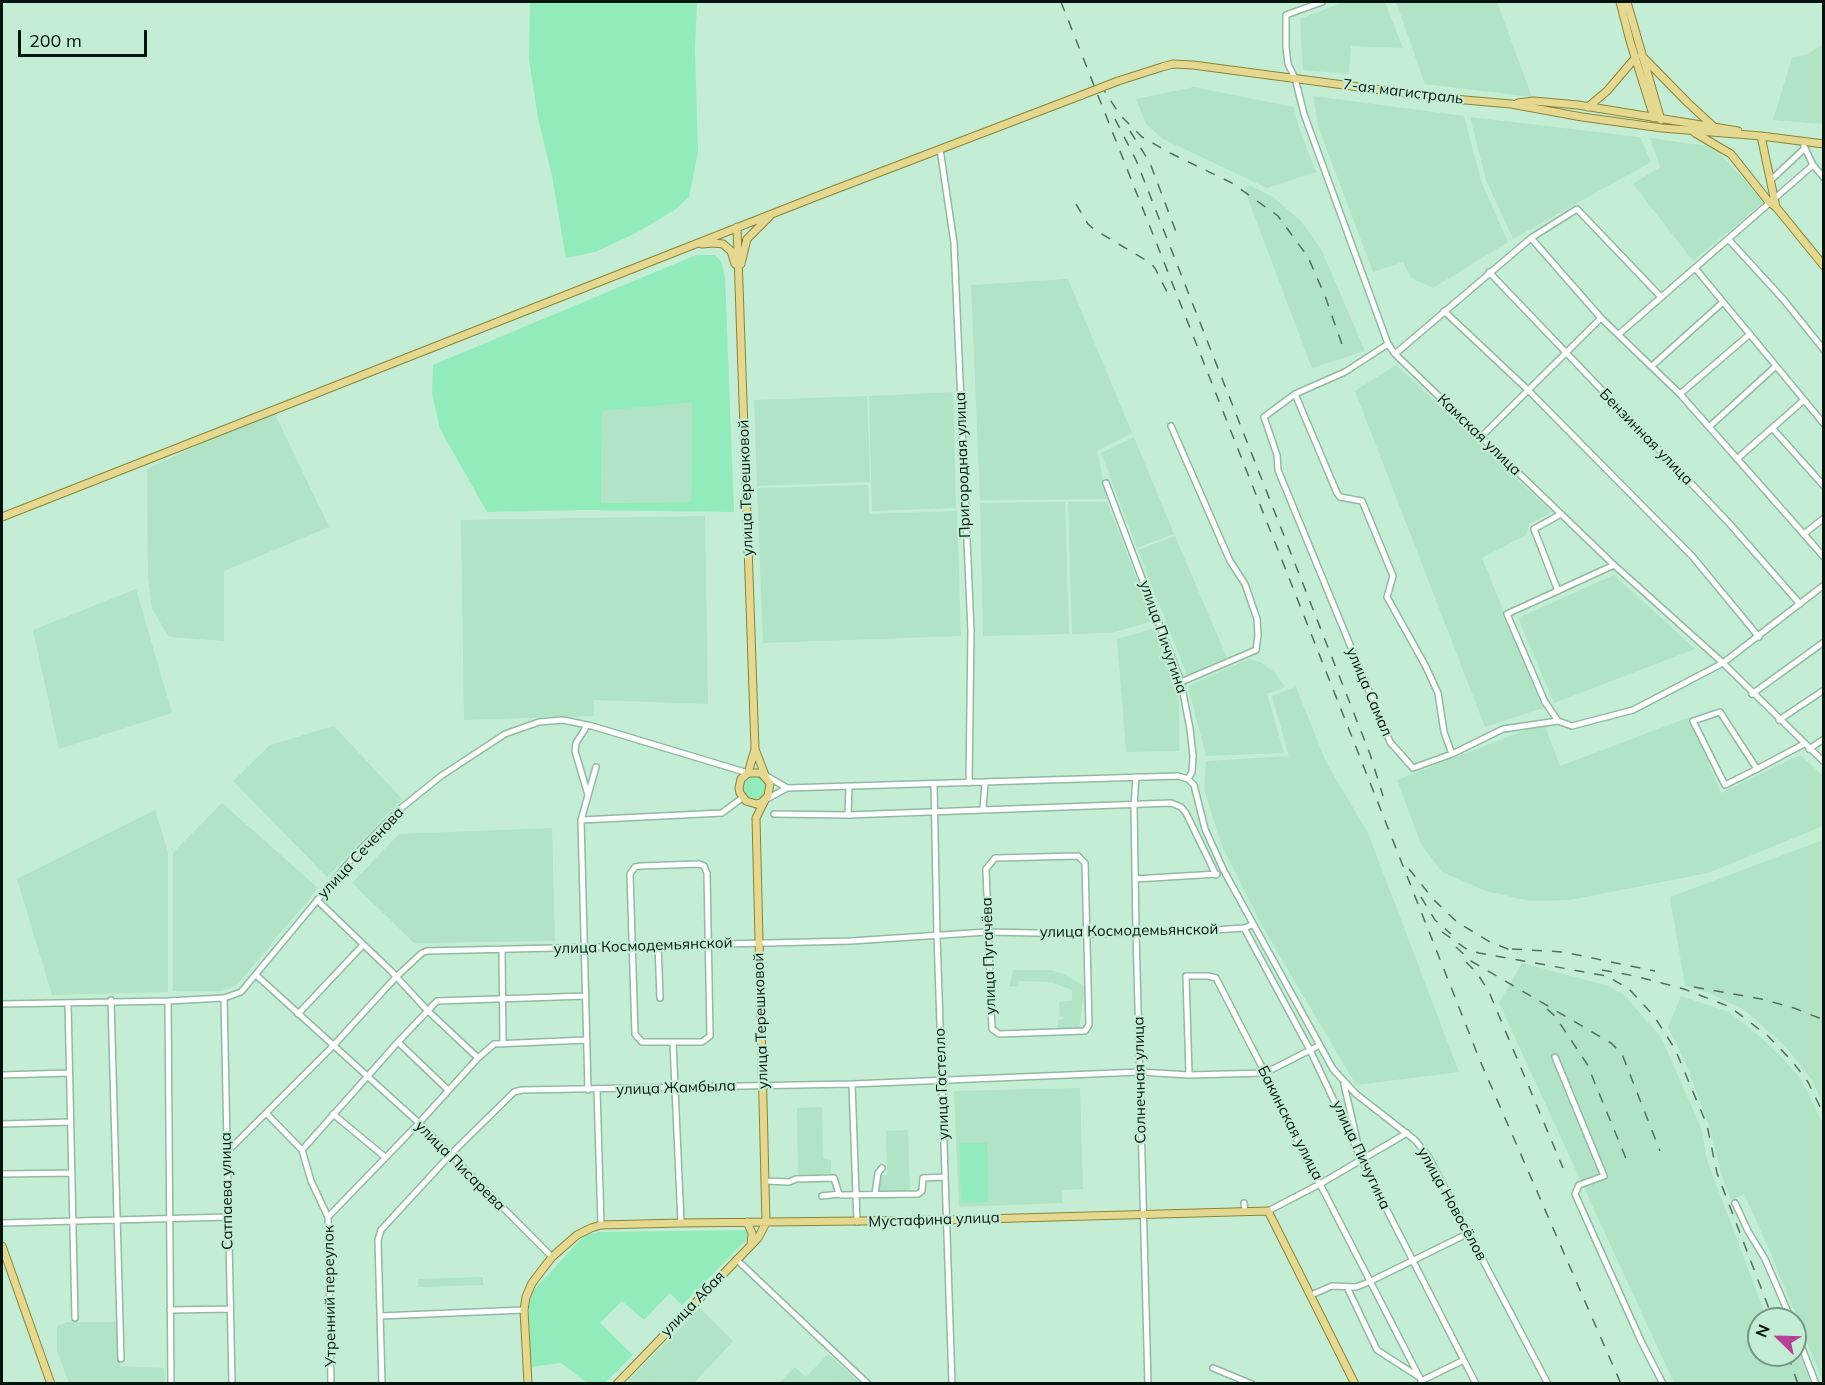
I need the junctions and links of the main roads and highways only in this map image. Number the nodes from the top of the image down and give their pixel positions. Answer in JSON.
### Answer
{"nodes":[{"id":1,"x":1620,"y":2,"type":"edge"},
{"id":2,"x":1627,"y":2,"type":"edge"},
{"id":3,"x":1639,"y":57,"type":"junction"},
{"id":4,"x":1511,"y":104,"type":"junction"},
{"id":5,"x":1588,"y":107,"type":"junction"},
{"id":6,"x":1657,"y":117,"type":"junction"},
{"id":7,"x":1713,"y":126,"type":"junction"},
{"id":8,"x":1658,"y":128,"type":"junction"},
{"id":9,"x":1693,"y":131,"type":"junction"},
{"id":10,"x":1761,"y":136,"type":"junction"},
{"id":11,"x":1824,"y":144,"type":"edge"},
{"id":12,"x":1772,"y":200,"type":"junction"},
{"id":13,"x":772,"y":214,"type":"junction"},
{"id":14,"x":737,"y":227,"type":"junction"},
{"id":15,"x":693,"y":246,"type":"junction"},
{"id":16,"x":1824,"y":266,"type":"edge"},
{"id":17,"x":739,"y":275,"type":"junction"},
{"id":18,"x":2,"y":517,"type":"edge"},
{"id":19,"x":755,"y":749,"type":"junction"},
{"id":20,"x":748,"y":773,"type":"junction"},
{"id":21,"x":765,"y":775,"type":"junction"},
{"id":22,"x":744,"y":800,"type":"junction"},
{"id":23,"x":765,"y":800,"type":"junction"},
{"id":24,"x":756,"y":818,"type":"junction"},
{"id":25,"x":747,"y":1222,"type":"junction"},
{"id":26,"x":766,"y":1223,"type":"junction"},
{"id":27,"x":751,"y":1245,"type":"junction"},
{"id":28,"x":2,"y":1246,"type":"edge"},
{"id":29,"x":51,"y":1383,"type":"edge"},
{"id":30,"x":528,"y":1383,"type":"edge"},
{"id":31,"x":616,"y":1383,"type":"edge"},
{"id":32,"x":1355,"y":1383,"type":"edge"}],
"edges":[{"from":1,"to":3,"type":"main road"},
{"from":2,"to":3,"type":"main road"},
{"from":3,"to":5,"type":"main road"},
{"from":3,"to":6,"type":"main road"},
{"from":3,"to":7,"type":"main road"},
{"from":4,"to":5,"type":"main road"},
{"from":4,"to":8,"type":"main road"},
{"from":4,"to":13,"type":"main road","name":"7-ая магистраль","bridge":true},
{"from":5,"to":6,"type":"main road"},
{"from":6,"to":7,"type":"main road"},
{"from":6,"to":8,"type":"main road"},
{"from":7,"to":10,"type":"main road"},
{"from":8,"to":9,"type":"main road"},
{"from":9,"to":10,"type":"main road"},
{"from":9,"to":12,"type":"main road"},
{"from":10,"to":11,"type":"main road"},
{"from":10,"to":12,"type":"main road"},
{"from":12,"to":16,"type":"main road"},
{"from":13,"to":14,"type":"main road","name":"7-ая магистраль"},
{"from":13,"to":17,"type":"main road"},
{"from":14,"to":15,"type":"main road","name":"7-ая магистраль"},
{"from":14,"to":17,"type":"main road","name":"улица Терешковой"},
{"from":15,"to":17,"type":"main road"},
{"from":15,"to":18,"type":"main road","name":"7-ая магистраль"},
{"from":17,"to":19,"type":"main road","name":"улица Терешковой"},
{"from":19,"to":20,"type":"main road","name":"улица Терешковой"},
{"from":19,"to":21,"type":"main road","name":"улица Терешковой"},
{"from":20,"to":21,"type":"main road"},
{"from":20,"to":22,"type":"main road","name":"улица Терешковой"},
{"from":21,"to":23,"type":"main road","name":"улица Терешковой"},
{"from":22,"to":23,"type":"main road"},
{"from":22,"to":24,"type":"main road","name":"улица Терешковой"},
{"from":23,"to":24,"type":"main road","name":"улица Терешковой"},
{"from":24,"to":26,"type":"main road","name":"улица Терешковой"},
{"from":25,"to":26,"type":"main road","name":"Мустафина улица"},
{"from":25,"to":27,"type":"main road"},
{"from":25,"to":30,"type":"main road","name":"Мустафина улица"},
{"from":26,"to":27,"type":"main road","name":"улица Абая"},
{"from":26,"to":32,"type":"main road","name":"Мустафина улица"},
{"from":27,"to":31,"type":"main road","name":"улица Абая"},
{"from":28,"to":29,"type":"main road"}]}
